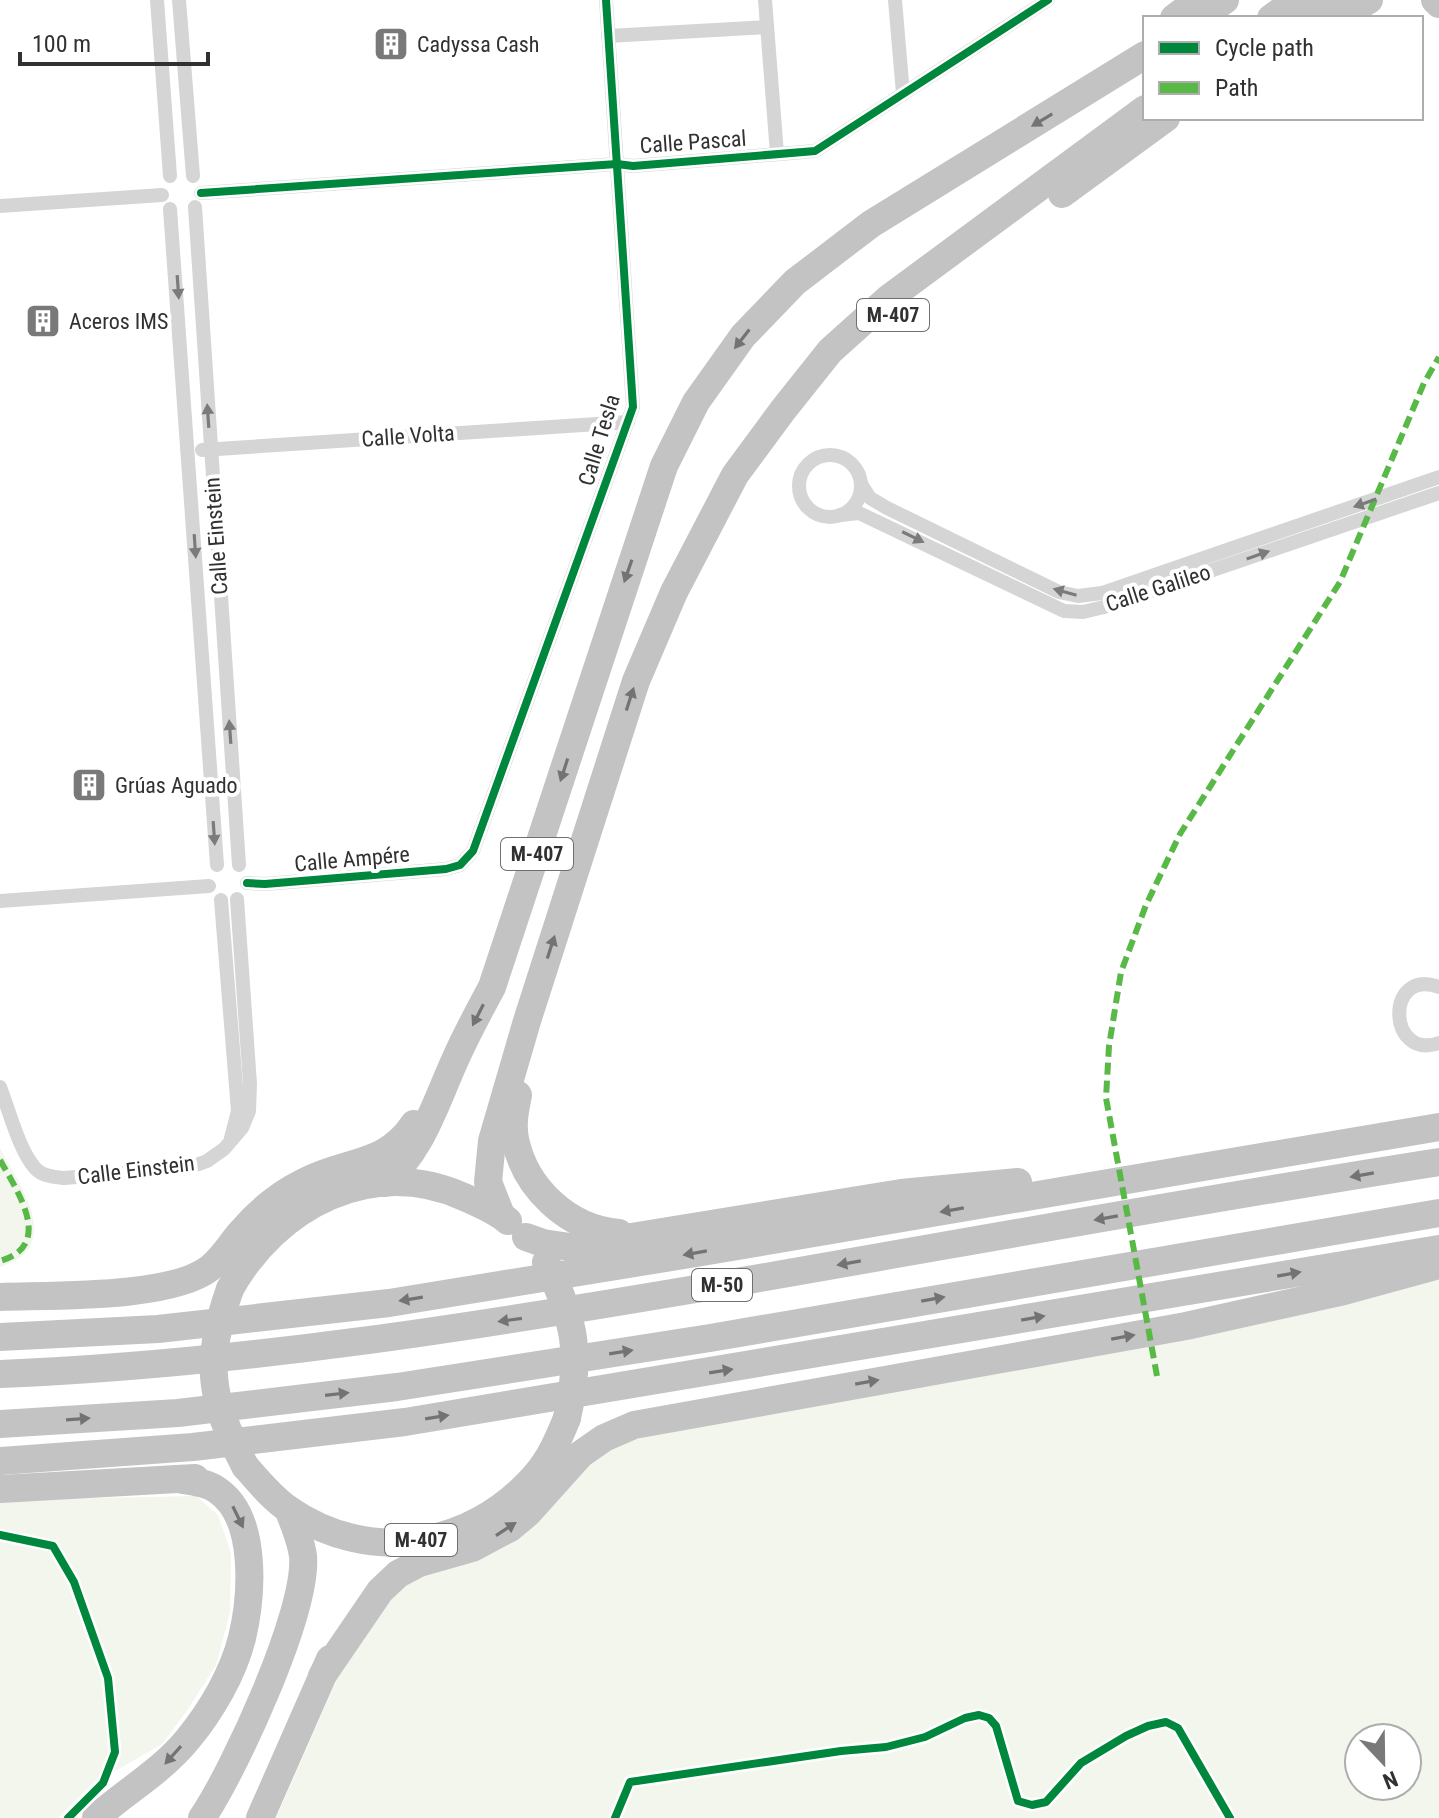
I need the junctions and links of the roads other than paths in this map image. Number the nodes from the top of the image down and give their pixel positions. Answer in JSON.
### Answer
{"nodes":[{"id":1,"x":157,"y":0,"type":"edge"},
{"id":2,"x":179,"y":0,"type":"edge"},
{"id":3,"x":606,"y":0,"type":"edge"},
{"id":4,"x":765,"y":0,"type":"edge"},
{"id":5,"x":895,"y":0,"type":"edge"},
{"id":6,"x":1048,"y":0,"type":"edge"},
{"id":7,"x":1198,"y":0,"type":"edge"},
{"id":8,"x":1225,"y":0,"type":"edge"},
{"id":9,"x":1296,"y":0,"type":"edge"},
{"id":10,"x":1329,"y":0,"type":"edge"},
{"id":11,"x":1369,"y":0,"type":"edge"},
{"id":12,"x":1435,"y":0,"type":"edge"},
{"id":13,"x":1439,"y":4,"type":"edge"},
{"id":14,"x":1028,"y":6,"type":"edge"},
{"id":15,"x":1177,"y":16,"type":"edge"},
{"id":16,"x":1202,"y":16,"type":"edge"},
{"id":17,"x":1274,"y":16,"type":"edge"},
{"id":18,"x":1307,"y":16,"type":"edge"},
{"id":19,"x":1341,"y":16,"type":"edge"},
{"id":20,"x":767,"y":27,"type":"junction"},
{"id":21,"x":608,"y":36,"type":"junction"},
{"id":22,"x":1143,"y":40,"type":"edge"},
{"id":23,"x":1143,"y":56,"type":"edge"},
{"id":24,"x":1109,"y":80,"type":"junction"},
{"id":25,"x":903,"y":94,"type":"junction"},
{"id":26,"x":1143,"y":110,"type":"edge"},
{"id":27,"x":1163,"y":120,"type":"edge"},
{"id":28,"x":777,"y":154,"type":"junction"},
{"id":29,"x":617,"y":164,"type":"junction"},
{"id":30,"x":170,"y":176,"type":"junction"},
{"id":31,"x":193,"y":176,"type":"junction"},
{"id":32,"x":162,"y":195,"type":"junction"},
{"id":33,"x":198,"y":200,"type":"junction"},
{"id":34,"x":0,"y":206,"type":"edge"},
{"id":35,"x":170,"y":209,"type":"junction"},
{"id":36,"x":628,"y":422,"type":"junction"},
{"id":37,"x":189,"y":450,"type":"junction"},
{"id":38,"x":210,"y":450,"type":"junction"},
{"id":39,"x":1439,"y":477,"type":"edge"},
{"id":40,"x":861,"y":484,"type":"junction"},
{"id":41,"x":1439,"y":493,"type":"edge"},
{"id":42,"x":840,"y":515,"type":"junction"},
{"id":43,"x":683,"y":576,"type":"junction"},
{"id":44,"x":217,"y":865,"type":"junction"},
{"id":45,"x":239,"y":865,"type":"junction"},
{"id":46,"x":460,"y":865,"type":"joint"},
{"id":47,"x":247,"y":883,"type":"junction"},
{"id":48,"x":209,"y":886,"type":"junction"},
{"id":49,"x":229,"y":899,"type":"junction"},
{"id":50,"x":0,"y":901,"type":"edge"},
{"id":51,"x":1435,"y":981,"type":"edge"},
{"id":52,"x":527,"y":1021,"type":"junction"},
{"id":53,"x":1439,"y":1043,"type":"edge"},
{"id":54,"x":456,"y":1059,"type":"junction"},
{"id":55,"x":0,"y":1087,"type":"edge"},
{"id":56,"x":1439,"y":1127,"type":"edge"},
{"id":57,"x":1277,"y":1154,"type":"junction"},
{"id":58,"x":1439,"y":1162,"type":"edge"},
{"id":59,"x":384,"y":1183,"type":"junction"},
{"id":60,"x":1439,"y":1213,"type":"edge"},
{"id":61,"x":501,"y":1215,"type":"junction"},
{"id":62,"x":526,"y":1237,"type":"junction"},
{"id":63,"x":631,"y":1237,"type":"junction"},
{"id":64,"x":1439,"y":1249,"type":"edge"},
{"id":65,"x":1439,"y":1265,"type":"edge"},
{"id":66,"x":235,"y":1280,"type":"junction"},
{"id":67,"x":91,"y":1295,"type":"junction"},
{"id":68,"x":0,"y":1297,"type":"edge"},
{"id":69,"x":158,"y":1329,"type":"junction"},
{"id":70,"x":0,"y":1337,"type":"edge"},
{"id":71,"x":0,"y":1353,"type":"edge"},
{"id":72,"x":0,"y":1374,"type":"edge"},
{"id":73,"x":790,"y":1396,"type":"junction"},
{"id":74,"x":0,"y":1424,"type":"edge"},
{"id":75,"x":0,"y":1442,"type":"edge"},
{"id":76,"x":556,"y":1445,"type":"junction"},
{"id":77,"x":193,"y":1447,"type":"junction"},
{"id":78,"x":0,"y":1461,"type":"edge"},
{"id":79,"x":176,"y":1479,"type":"junction"},
{"id":80,"x":0,"y":1489,"type":"edge"},
{"id":81,"x":279,"y":1502,"type":"junction"},
{"id":82,"x":406,"y":1543,"type":"junction"},
{"id":83,"x":322,"y":1676,"type":"junction"},
{"id":84,"x":233,"y":1759,"type":"junction"},
{"id":85,"x":96,"y":1818,"type":"edge"},
{"id":86,"x":190,"y":1818,"type":"edge"},
{"id":87,"x":202,"y":1818,"type":"edge"},
{"id":88,"x":260,"y":1818,"type":"edge"}],
"edges":[{"from":1,"to":30,"type":"street"},
{"from":2,"to":31,"type":"street"},
{"from":3,"to":21,"type":"street","name":"Calle Tesla"},
{"from":4,"to":20,"type":"street"},
{"from":5,"to":25,"type":"street"},
{"from":6,"to":14,"type":"street","name":"Calle Pascal"},
{"from":7,"to":15,"type":"highway"},
{"from":8,"to":16,"type":"highway"},
{"from":9,"to":17,"type":"highway"},
{"from":10,"to":18,"type":"highway"},
{"from":11,"to":19,"type":"highway"},
{"from":12,"to":13,"type":"highway"},
{"from":14,"to":25,"type":"street","name":"Calle Pascal"},
{"from":20,"to":21,"type":"street"},
{"from":20,"to":28,"type":"street"},
{"from":21,"to":29,"type":"street","name":"Calle Tesla"},
{"from":22,"to":24,"type":"highway","number":"M-407"},
{"from":23,"to":24,"type":"highway","number":"M-407"},
{"from":24,"to":54,"type":"highway","number":"M-407","one_way":true},
{"from":25,"to":28,"type":"street","name":"Calle Pascal"},
{"from":26,"to":43,"type":"highway","number":"M-407"},
{"from":27,"to":43,"type":"highway","number":"M-407"},
{"from":28,"to":29,"type":"street","name":"Calle Pascal"},
{"from":29,"to":33,"type":"street","name":"Calle Pascal"},
{"from":29,"to":36,"type":"street","name":"Calle Tesla"},
{"from":30,"to":31,"type":"street"},
{"from":30,"to":32,"type":"street"},
{"from":31,"to":33,"type":"street"},
{"from":32,"to":34,"type":"street"},
{"from":32,"to":35,"type":"street"},
{"from":33,"to":35,"type":"street"},
{"from":38,"to":33,"type":"street","name":"Calle Einstein","one_way":true},
{"from":35,"to":37,"type":"street","name":"Calle Einstein","one_way":true},
{"from":36,"to":38,"type":"street","name":"Calle Volta"},
{"from":36,"to":46,"type":"street","name":"Calle Tesla"},
{"from":37,"to":38,"type":"street","name":"Calle Volta"},
{"from":37,"to":44,"type":"street","name":"Calle Einstein","one_way":true},
{"from":45,"to":38,"type":"street","name":"Calle Einstein","one_way":true},
{"from":39,"to":40,"type":"street","name":"Calle Galileo","one_way":true},
{"from":40,"to":42,"type":"street"},
{"from":40,"to":42,"type":"street"},
{"from":42,"to":41,"type":"street","name":"Calle Galileo","one_way":true},
{"from":52,"to":43,"type":"highway","number":"M-407","one_way":true},
{"from":44,"to":45,"type":"street"},
{"from":44,"to":48,"type":"street"},
{"from":45,"to":47,"type":"street"},
{"from":46,"to":47,"type":"street","name":"Calle Ampére"},
{"from":47,"to":49,"type":"street"},
{"from":48,"to":49,"type":"street"},
{"from":48,"to":50,"type":"street"},
{"from":49,"to":55,"type":"street","name":"Calle Einstein"},
{"from":51,"to":53,"type":"street"},
{"from":52,"to":61,"type":"highway","number":"M-407"},
{"from":52,"to":63,"type":"highway"},
{"from":54,"to":59,"type":"highway","number":"M-407"},
{"from":54,"to":67,"type":"highway"},
{"from":56,"to":57,"type":"highway"},
{"from":57,"to":63,"type":"highway"},
{"from":57,"to":69,"type":"highway","one_way":true},
{"from":58,"to":72,"type":"highway","number":"M-50","one_way":true},
{"from":59,"to":61,"type":"highway","number":"M-407"},
{"from":59,"to":66,"type":"highway","number":"M-407"},
{"from":74,"to":60,"type":"highway","number":"M-50","one_way":true},
{"from":61,"to":62,"type":"highway","number":"M-407"},
{"from":62,"to":63,"type":"highway"},
{"from":62,"to":76,"type":"highway","number":"M-407","bridge":true},
{"from":77,"to":64,"type":"highway","one_way":true},
{"from":73,"to":65,"type":"highway","one_way":true},
{"from":66,"to":67,"type":"highway"},
{"from":66,"to":81,"type":"highway","number":"M-407","bridge":true},
{"from":67,"to":68,"type":"highway"},
{"from":69,"to":70,"type":"highway"},
{"from":69,"to":71,"type":"highway"},
{"from":73,"to":76,"type":"highway"},
{"from":83,"to":73,"type":"highway","one_way":true},
{"from":75,"to":77,"type":"highway"},
{"from":76,"to":82,"type":"highway","number":"M-407"},
{"from":77,"to":78,"type":"highway"},
{"from":79,"to":80,"type":"highway"},
{"from":79,"to":81,"type":"highway"},
{"from":79,"to":85,"type":"highway","one_way":true},
{"from":81,"to":82,"type":"highway","number":"M-407"},
{"from":81,"to":84,"type":"highway","number":"M-407"},
{"from":82,"to":83,"type":"highway","number":"M-407"},
{"from":83,"to":88,"type":"highway","number":"M-407"},
{"from":84,"to":86,"type":"highway"},
{"from":84,"to":87,"type":"highway","number":"M-407"}]}
